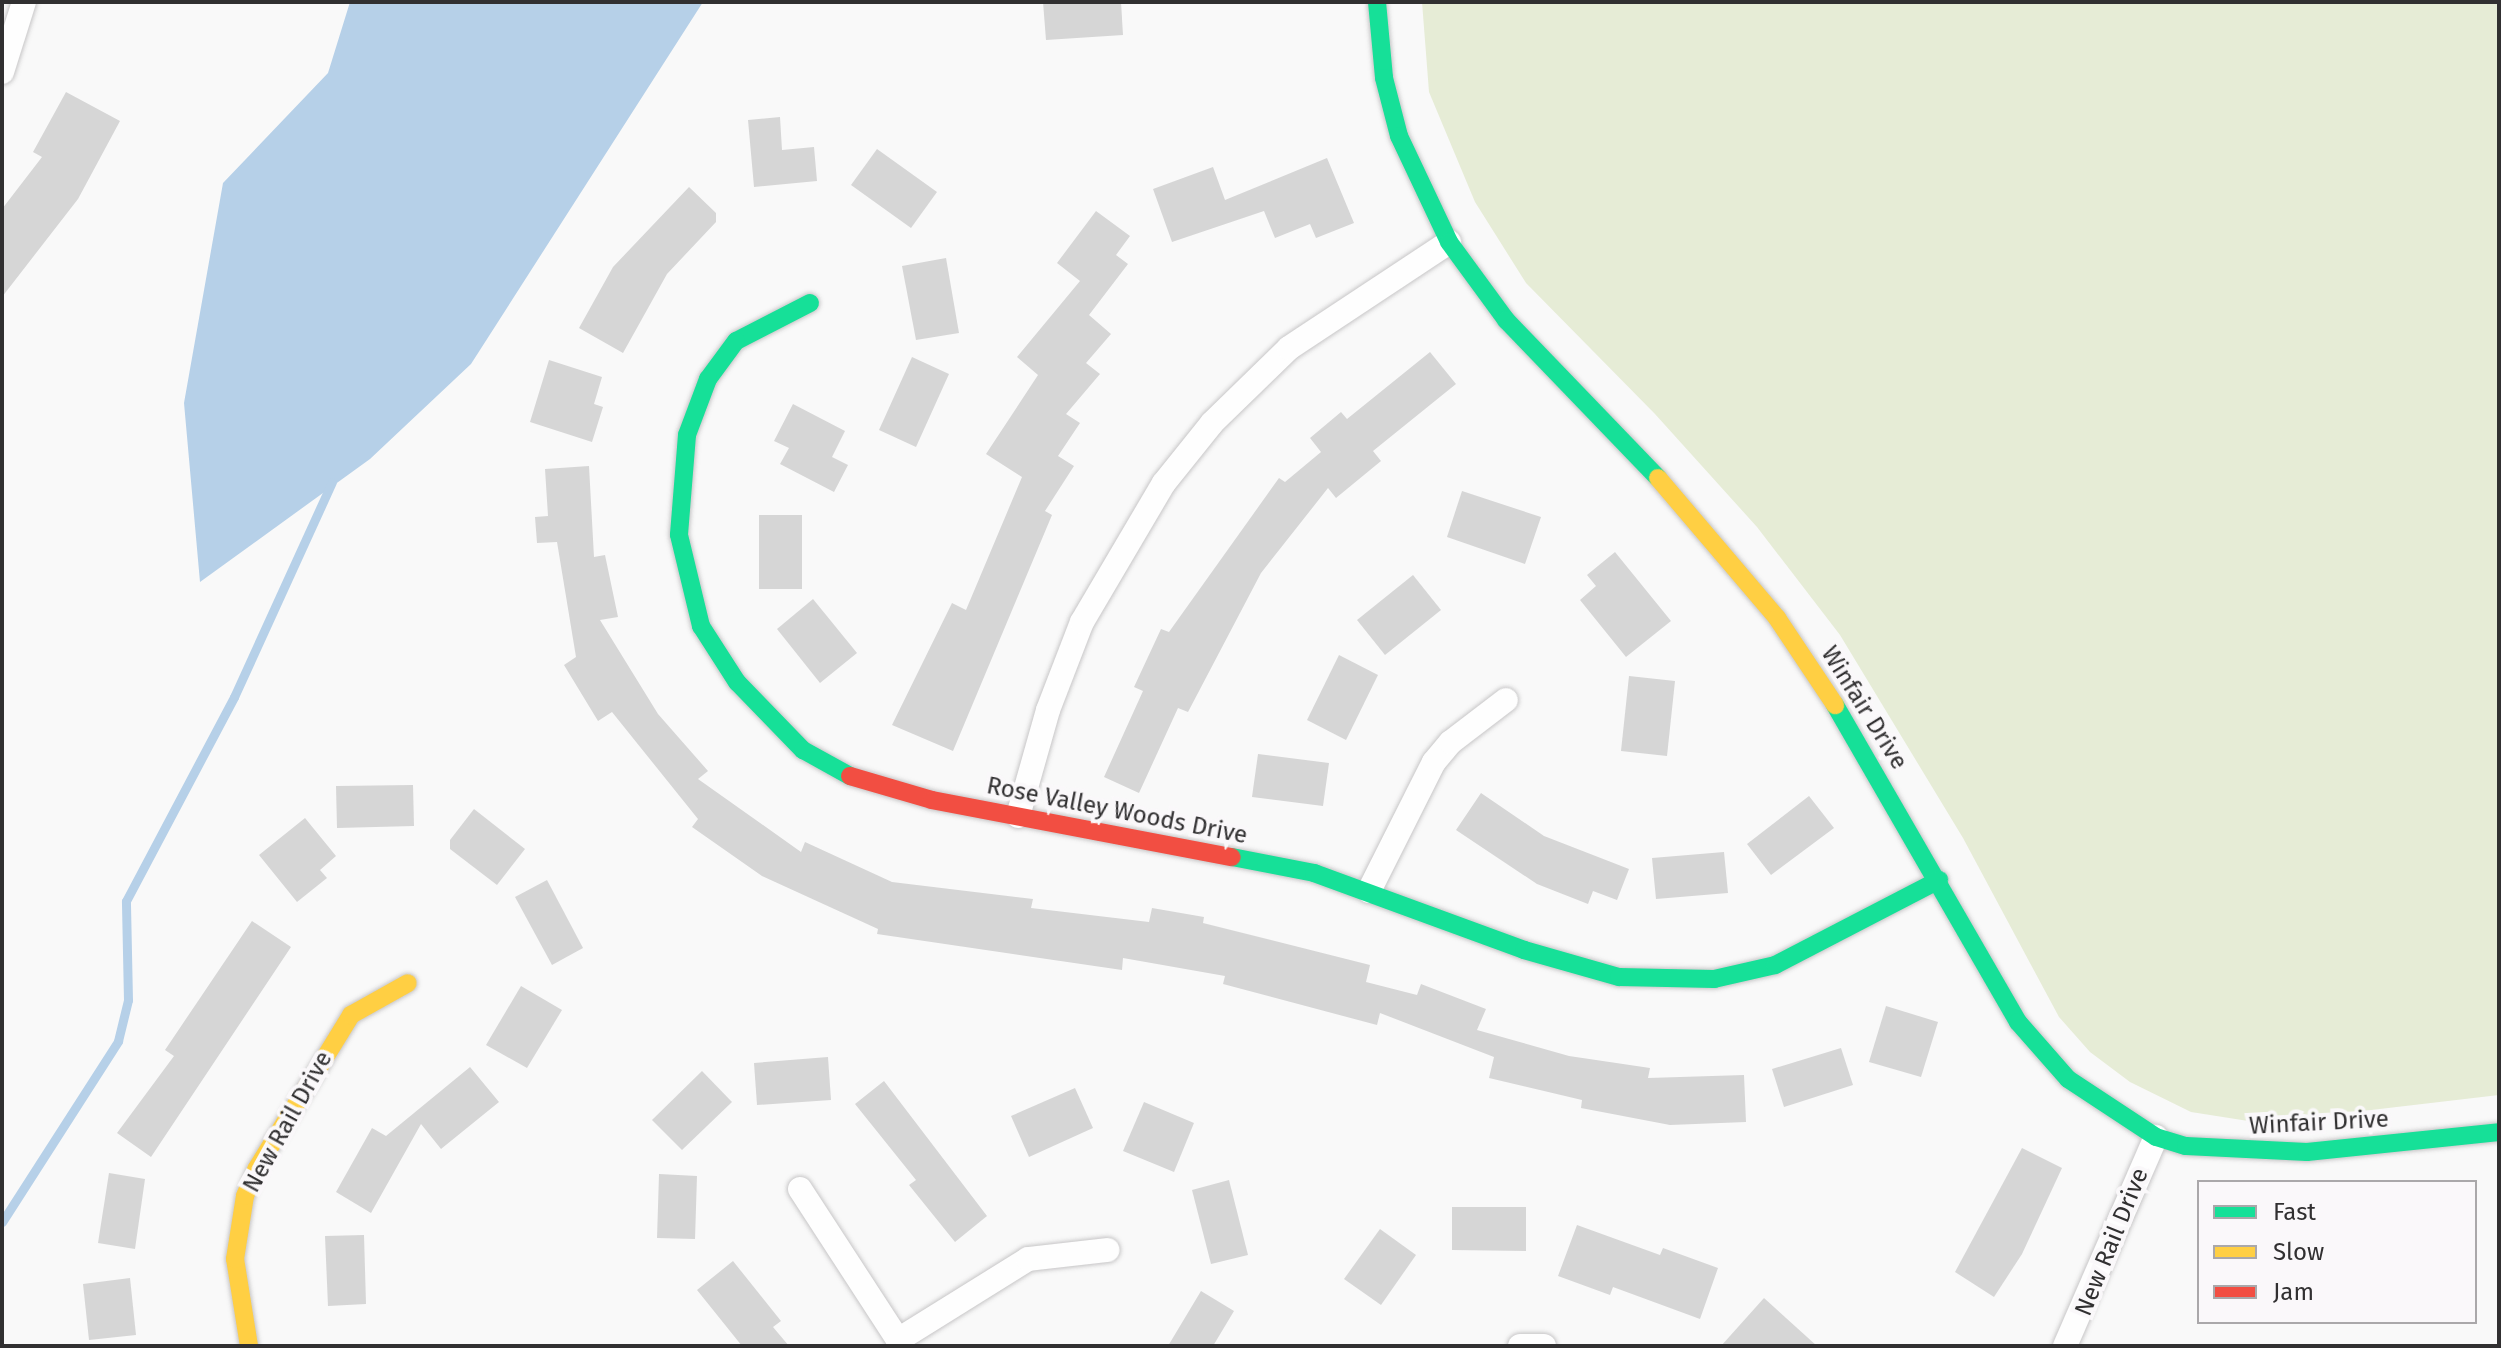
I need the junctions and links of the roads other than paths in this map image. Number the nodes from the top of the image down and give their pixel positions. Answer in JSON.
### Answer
{"nodes":[{"id":1,"x":24,"y":2,"type":"edge"},
{"id":2,"x":1377,"y":2,"type":"edge"},
{"id":3,"x":2,"y":72,"type":"edge"},
{"id":4,"x":1449,"y":242,"type":"junction"},
{"id":5,"x":810,"y":303,"type":"dead end"},
{"id":6,"x":1506,"y":700,"type":"dead end"},
{"id":7,"x":1018,"y":816,"type":"junction"},
{"id":8,"x":1939,"y":880,"type":"junction"},
{"id":9,"x":1369,"y":891,"type":"junction"},
{"id":10,"x":408,"y":983,"type":"dead end"},
{"id":11,"x":2499,"y":1132,"type":"edge"},
{"id":12,"x":2156,"y":1137,"type":"junction"},
{"id":13,"x":800,"y":1189,"type":"dead end"},
{"id":14,"x":1107,"y":1250,"type":"dead end"},
{"id":15,"x":900,"y":1343,"type":"edge"},
{"id":16,"x":249,"y":1346,"type":"edge"},
{"id":17,"x":1520,"y":1346,"type":"edge"},
{"id":18,"x":1544,"y":1346,"type":"edge"},
{"id":19,"x":2065,"y":1346,"type":"edge"}],
"edges":[{"from":1,"to":3,"type":"street"},
{"from":2,"to":4,"type":"street","name":"Winfair Drive"},
{"from":4,"to":7,"type":"street"},
{"from":4,"to":8,"type":"street","name":"Winfair Drive"},
{"from":5,"to":7,"type":"street","name":"Rose Valley Woods Drive"},
{"from":6,"to":9,"type":"street"},
{"from":7,"to":9,"type":"street","name":"Rose Valley Woods Drive"},
{"from":8,"to":9,"type":"street","name":"Rose Valley Woods Drive"},
{"from":8,"to":12,"type":"street","name":"Winfair Drive"},
{"from":10,"to":16,"type":"street","name":"New Rail Drive"},
{"from":11,"to":12,"type":"street","name":"Winfair Drive"},
{"from":12,"to":19,"type":"street","name":"New Rail Drive"},
{"from":13,"to":15,"type":"street"},
{"from":14,"to":15,"type":"street"},
{"from":17,"to":18,"type":"street"}]}
